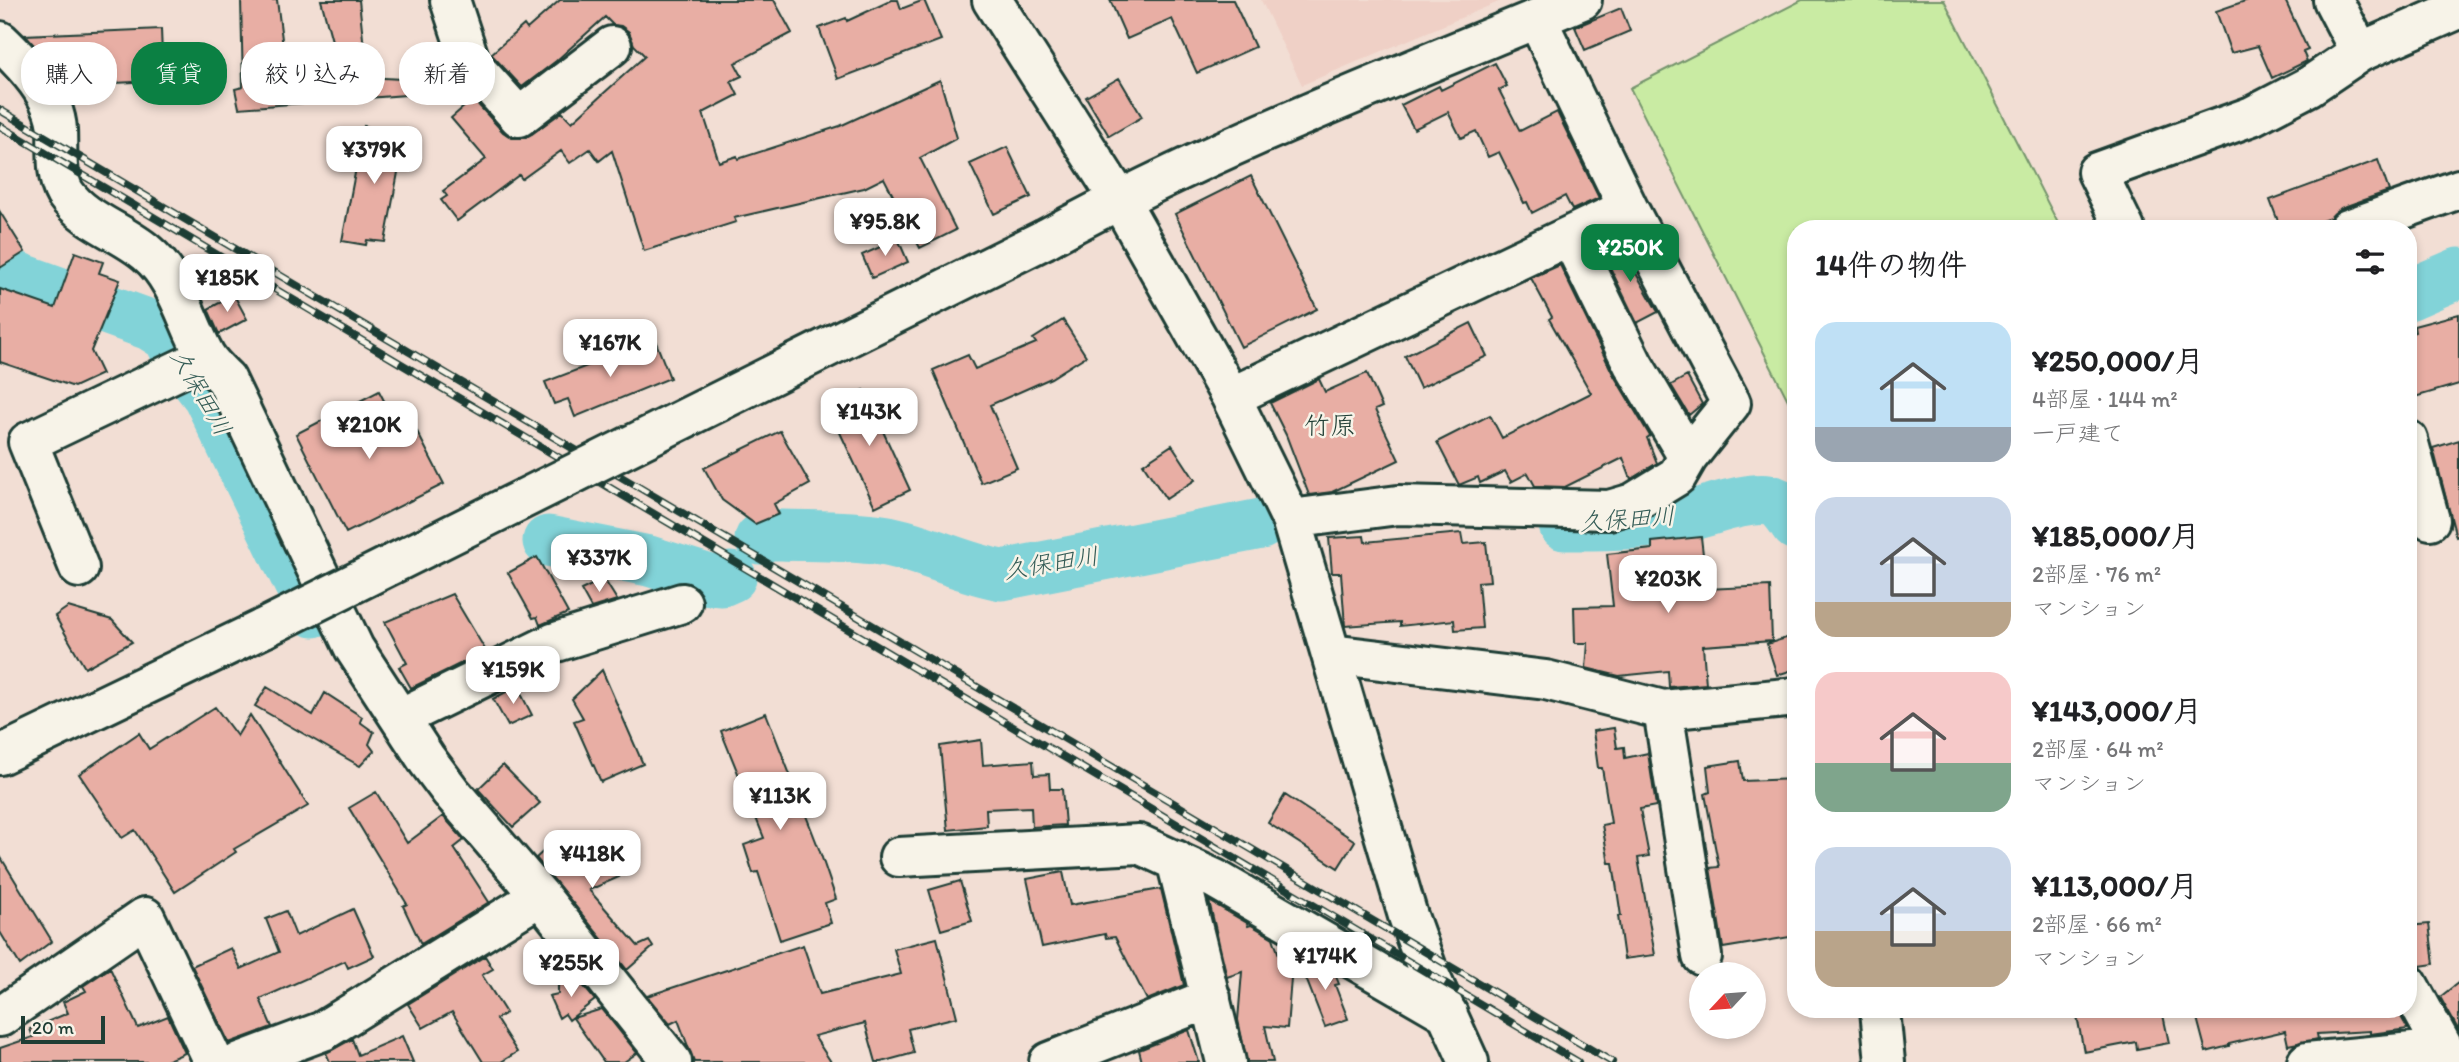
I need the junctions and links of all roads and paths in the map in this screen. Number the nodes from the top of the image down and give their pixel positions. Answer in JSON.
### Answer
{"nodes":[{"id":1,"x":450,"y":0,"type":"edge"},
{"id":2,"x":992,"y":0,"type":"edge"},
{"id":3,"x":1582,"y":0,"type":"edge"},
{"id":4,"x":2333,"y":0,"type":"edge"},
{"id":5,"x":2459,"y":9,"type":"edge"},
{"id":6,"x":1537,"y":19,"type":"junction"},
{"id":7,"x":0,"y":41,"type":"edge"},
{"id":8,"x":612,"y":46,"type":"dead end"},
{"id":9,"x":2360,"y":52,"type":"junction"},
{"id":10,"x":2459,"y":189,"type":"edge"},
{"id":11,"x":1119,"y":199,"type":"junction"},
{"id":12,"x":1628,"y":208,"type":"junction"},
{"id":13,"x":2121,"y":220,"type":"edge"},
{"id":14,"x":2373,"y":220,"type":"edge"},
{"id":15,"x":1570,"y":236,"type":"junction"},
{"id":16,"x":206,"y":357,"type":"junction"},
{"id":17,"x":1231,"y":397,"type":"junction"},
{"id":18,"x":1688,"y":457,"type":"junction"},
{"id":19,"x":2417,"y":470,"type":"edge"},
{"id":20,"x":1291,"y":519,"type":"junction"},
{"id":21,"x":2432,"y":521,"type":"edge"},
{"id":22,"x":79,"y":568,"type":"dead end"},
{"id":23,"x":682,"y":603,"type":"dead end"},
{"id":24,"x":1332,"y":654,"type":"junction"},
{"id":25,"x":1787,"y":698,"type":"edge"},
{"id":26,"x":1663,"y":710,"type":"junction"},
{"id":27,"x":401,"y":718,"type":"junction"},
{"id":28,"x":0,"y":755,"type":"edge"},
{"id":29,"x":899,"y":857,"type":"dead end"},
{"id":30,"x":1176,"y":860,"type":"junction"},
{"id":31,"x":540,"y":896,"type":"junction"},
{"id":32,"x":1702,"y":956,"type":"dead end"},
{"id":33,"x":1211,"y":998,"type":"junction"},
{"id":34,"x":2417,"y":1000,"type":"edge"},
{"id":35,"x":1448,"y":1014,"type":"junction"},
{"id":36,"x":0,"y":1017,"type":"edge"},
{"id":37,"x":1881,"y":1018,"type":"edge"},
{"id":38,"x":214,"y":1062,"type":"edge"},
{"id":39,"x":240,"y":1062,"type":"edge"},
{"id":40,"x":672,"y":1062,"type":"edge"},
{"id":41,"x":1049,"y":1062,"type":"edge"},
{"id":42,"x":1226,"y":1062,"type":"edge"},
{"id":43,"x":1469,"y":1062,"type":"edge"},
{"id":44,"x":1885,"y":1062,"type":"edge"},
{"id":45,"x":2307,"y":1062,"type":"edge"},
{"id":46,"x":2440,"y":1062,"type":"edge"},
{"id":47,"x":2451,"y":1062,"type":"edge"}],
"edges":[{"from":1,"to":8,"type":"street"},
{"from":2,"to":11,"type":"street"},
{"from":3,"to":6,"type":"street"},
{"from":4,"to":9,"type":"street"},
{"from":5,"to":9,"type":"street"},
{"from":6,"to":11,"type":"street"},
{"from":6,"to":12,"type":"street"},
{"from":7,"to":16,"type":"street"},
{"from":9,"to":13,"type":"street"},
{"from":10,"to":14,"type":"street"},
{"from":11,"to":17,"type":"street"},
{"from":11,"to":28,"type":"street","bridge":true},
{"from":12,"to":15,"type":"street"},
{"from":12,"to":18,"type":"street"},
{"from":15,"to":17,"type":"street"},
{"from":15,"to":18,"type":"street"},
{"from":16,"to":22,"type":"street"},
{"from":16,"to":27,"type":"street"},
{"from":17,"to":20,"type":"street"},
{"from":18,"to":20,"type":"street"},
{"from":19,"to":21,"type":"street"},
{"from":20,"to":24,"type":"street"},
{"from":23,"to":27,"type":"street"},
{"from":24,"to":26,"type":"street"},
{"from":24,"to":35,"type":"street"},
{"from":25,"to":26,"type":"street"},
{"from":26,"to":32,"type":"street"},
{"from":27,"to":31,"type":"street"},
{"from":29,"to":30,"type":"street"},
{"from":30,"to":33,"type":"street"},
{"from":30,"to":35,"type":"street"},
{"from":31,"to":39,"type":"street"},
{"from":31,"to":40,"type":"street"},
{"from":33,"to":41,"type":"street"},
{"from":33,"to":42,"type":"street"},
{"from":34,"to":47,"type":"street"},
{"from":35,"to":43,"type":"street"},
{"from":36,"to":38,"type":"street"},
{"from":37,"to":44,"type":"street"},
{"from":45,"to":46,"type":"street"}]}
